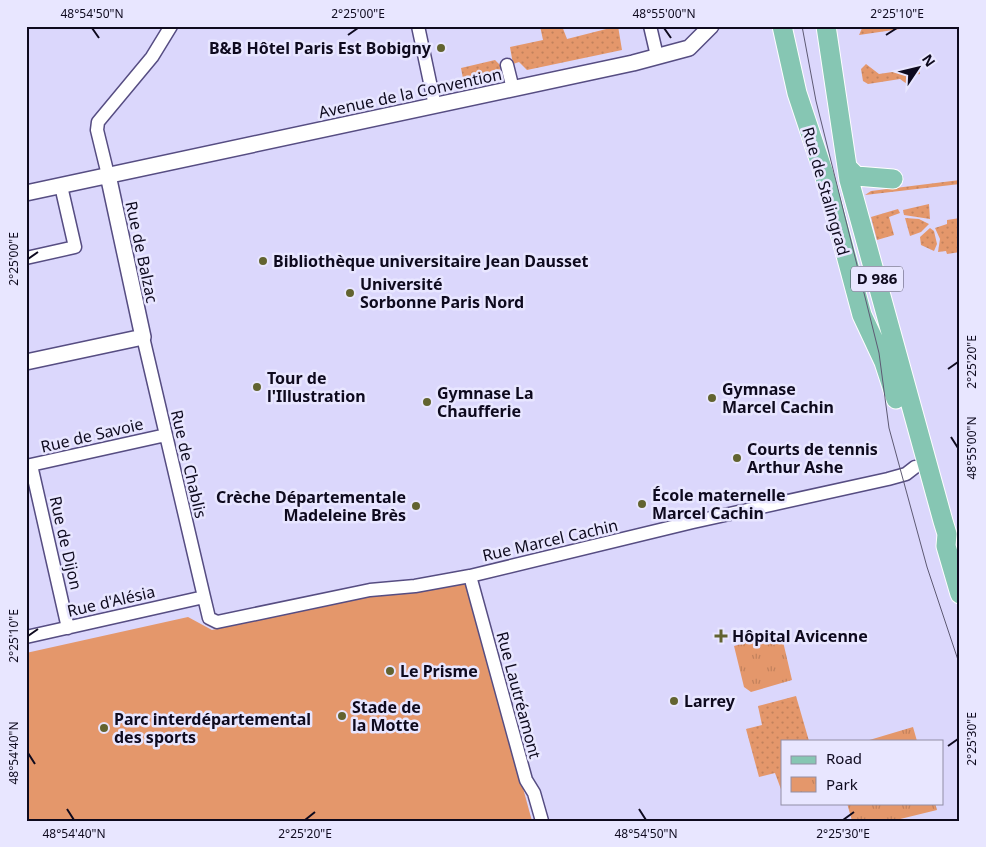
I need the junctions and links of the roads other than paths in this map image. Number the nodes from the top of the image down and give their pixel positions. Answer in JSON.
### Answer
{"nodes":[{"id":1,"x":171,"y":26,"type":"edge"},
{"id":2,"x":418,"y":26,"type":"edge"},
{"id":3,"x":650,"y":26,"type":"edge"},
{"id":4,"x":711,"y":26,"type":"edge"},
{"id":5,"x":782,"y":26,"type":"edge"},
{"id":6,"x":826,"y":26,"type":"edge"},
{"id":7,"x":657,"y":56,"type":"junction"},
{"id":8,"x":507,"y":65,"type":"dead end"},
{"id":9,"x":513,"y":89,"type":"junction"},
{"id":10,"x":435,"y":106,"type":"junction"},
{"id":11,"x":846,"y":167,"type":"junction"},
{"id":12,"x":108,"y":175,"type":"junction"},
{"id":13,"x":61,"y":186,"type":"junction"},
{"id":14,"x":26,"y":193,"type":"edge"},
{"id":15,"x":855,"y":203,"type":"junction"},
{"id":16,"x":26,"y":258,"type":"edge"},
{"id":17,"x":143,"y":337,"type":"junction"},
{"id":18,"x":26,"y":362,"type":"edge"},
{"id":19,"x":166,"y":435,"type":"junction"},
{"id":20,"x":919,"y":459,"type":"junction"},
{"id":21,"x":29,"y":466,"type":"edge"},
{"id":22,"x":470,"y":576,"type":"junction"},
{"id":23,"x":960,"y":594,"type":"edge"},
{"id":24,"x":204,"y":597,"type":"junction"},
{"id":25,"x":68,"y":628,"type":"junction"},
{"id":26,"x":26,"y":637,"type":"edge"},
{"id":27,"x":542,"y":821,"type":"edge"}],
"edges":[{"from":1,"to":12,"type":"street"},
{"from":2,"to":10,"type":"street"},
{"from":3,"to":7,"type":"street"},
{"from":4,"to":7,"type":"street","name":"Avenue de la Convention"},
{"from":5,"to":20,"type":"main road","name":"Rue de Stalingrad","number":"D 986"},
{"from":6,"to":11,"type":"main road","name":"Rue de Stalingrad","number":"D 986"},
{"from":7,"to":9,"type":"street","name":"Avenue de la Convention"},
{"from":8,"to":9,"type":"street"},
{"from":9,"to":10,"type":"street","name":"Avenue de la Convention"},
{"from":10,"to":12,"type":"street","name":"Avenue de la Convention"},
{"from":11,"to":15,"type":"main road","name":"Rue de Stalingrad","number":"D 986"},
{"from":11,"to":15,"type":"main road"},
{"from":12,"to":13,"type":"street","name":"Avenue de la Convention"},
{"from":12,"to":17,"type":"street","name":"Rue de Balzac"},
{"from":13,"to":14,"type":"street","name":"Avenue de la Convention"},
{"from":13,"to":16,"type":"street"},
{"from":15,"to":20,"type":"main road","name":"Rue de Stalingrad","number":"D 986"},
{"from":17,"to":18,"type":"street"},
{"from":17,"to":19,"type":"street","name":"Rue de Chablis"},
{"from":19,"to":21,"type":"street","name":"Rue de Savoie"},
{"from":19,"to":24,"type":"street","name":"Rue de Chablis"},
{"from":20,"to":22,"type":"street","name":"Rue Marcel Cachin"},
{"from":20,"to":23,"type":"main road","name":"Rue de Stalingrad","number":"D 986"},
{"from":21,"to":25,"type":"street","name":"Rue de Dijon"},
{"from":22,"to":24,"type":"street","name":"Rue Marcel Cachin"},
{"from":22,"to":27,"type":"street","name":"Rue Lautréamont"},
{"from":24,"to":25,"type":"street","name":"Rue d'Alésia"},
{"from":25,"to":26,"type":"street","name":"Rue d'Alésia"}]}
